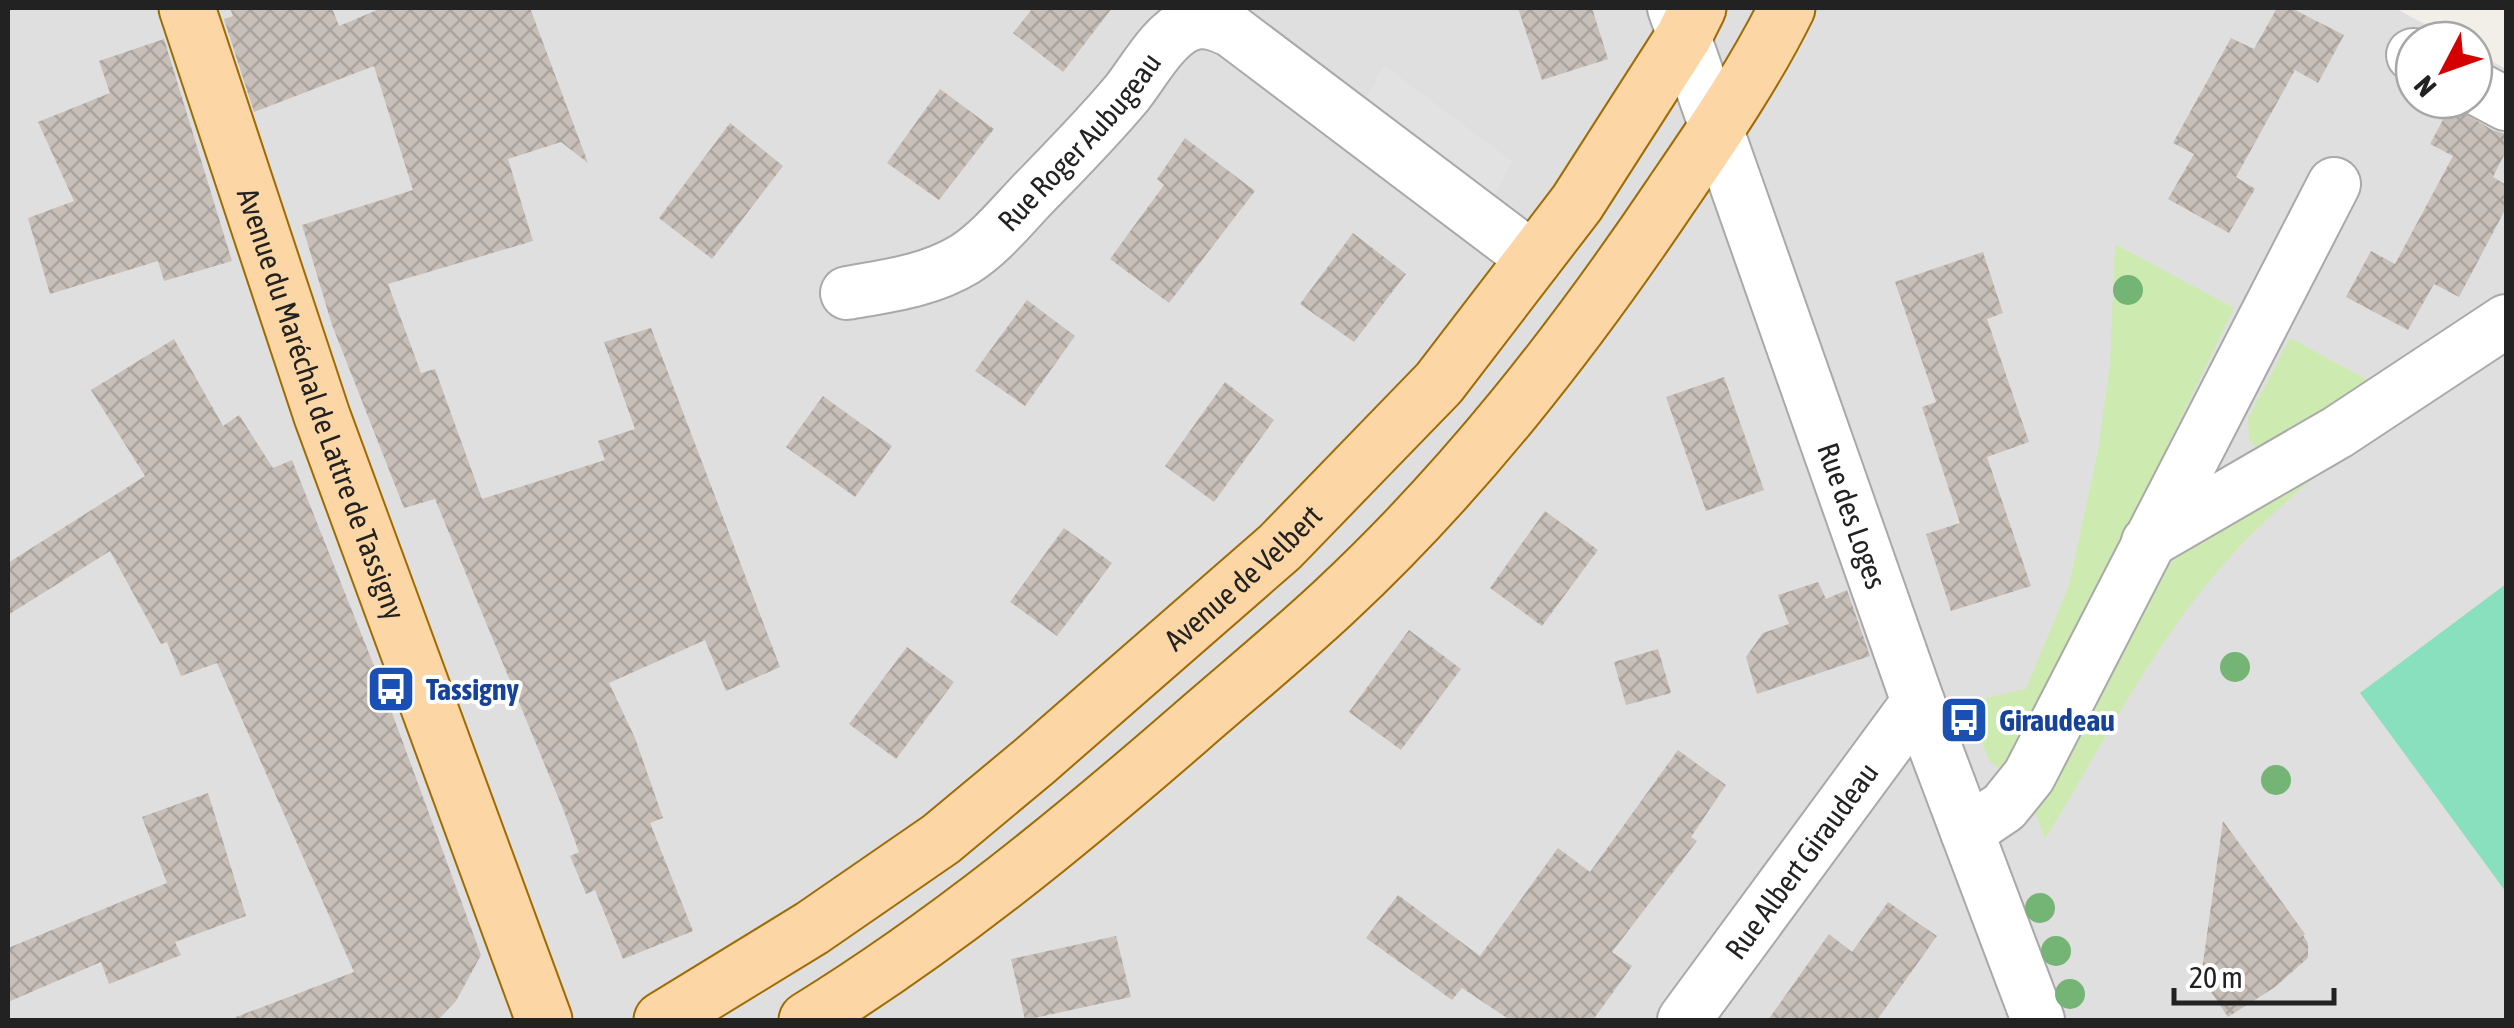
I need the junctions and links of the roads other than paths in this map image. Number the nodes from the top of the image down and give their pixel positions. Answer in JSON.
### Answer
{"nodes":[{"id":1,"x":188,"y":8,"type":"edge"},
{"id":2,"x":1787,"y":8,"type":"edge"},
{"id":3,"x":1685,"y":17,"type":"edge"},
{"id":4,"x":1715,"y":130,"type":"junction"},
{"id":5,"x":2334,"y":184,"type":"dead end"},
{"id":6,"x":1536,"y":260,"type":"junction"},
{"id":7,"x":847,"y":293,"type":"dead end"},
{"id":8,"x":2506,"y":320,"type":"edge"},
{"id":9,"x":2148,"y":542,"type":"junction"},
{"id":10,"x":1918,"y":702,"type":"junction"},
{"id":11,"x":1967,"y":832,"type":"junction"},
{"id":12,"x":544,"y":1020,"type":"edge"},
{"id":13,"x":662,"y":1020,"type":"edge"},
{"id":14,"x":807,"y":1020,"type":"edge"},
{"id":15,"x":1684,"y":1020,"type":"edge"},
{"id":16,"x":2038,"y":1020,"type":"edge"}],
"edges":[{"from":1,"to":12,"type":"main road","name":"Avenue du Maréchal de Lattre de Tassigny"},
{"from":2,"to":4,"type":"main road"},
{"from":3,"to":4,"type":"street","name":"Rue des Loges"},
{"from":3,"to":6,"type":"main road","name":"Avenue de Velbert"},
{"from":4,"to":10,"type":"street","name":"Rue des Loges"},
{"from":4,"to":14,"type":"main road"},
{"from":5,"to":9,"type":"street"},
{"from":6,"to":7,"type":"street","name":"Rue Roger Aubugeau"},
{"from":6,"to":13,"type":"main road","name":"Avenue de Velbert"},
{"from":8,"to":9,"type":"street"},
{"from":9,"to":11,"type":"street"},
{"from":10,"to":11,"type":"street","name":"Rue des Loges"},
{"from":10,"to":15,"type":"street","name":"Rue Albert Giraudeau"},
{"from":11,"to":16,"type":"street","name":"Rue des Loges"}]}
